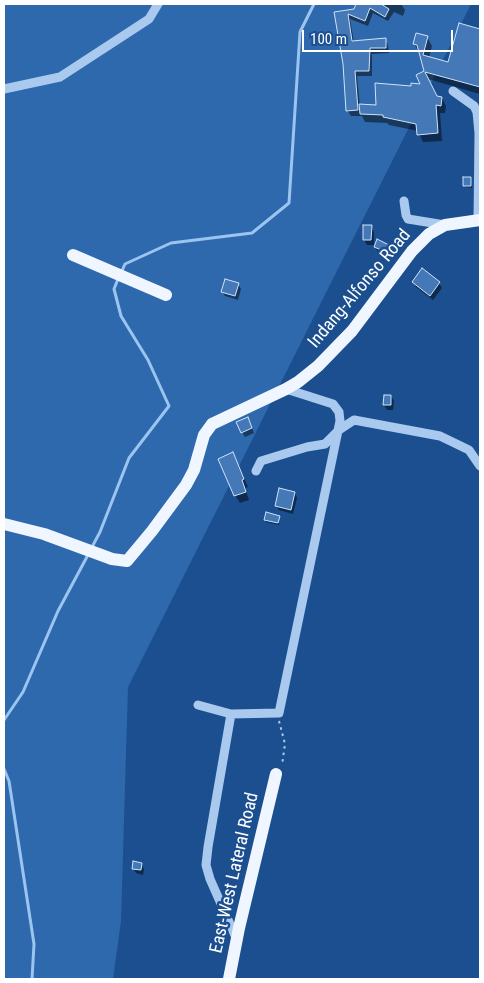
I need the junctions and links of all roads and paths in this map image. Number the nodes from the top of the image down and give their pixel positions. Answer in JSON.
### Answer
{"nodes":[{"id":1,"x":158,"y":4,"type":"edge"},
{"id":2,"x":4,"y":89,"type":"edge"},
{"id":3,"x":453,"y":91,"type":"dead end"},
{"id":4,"x":404,"y":201,"type":"dead end"},
{"id":5,"x":479,"y":220,"type":"edge"},
{"id":6,"x":445,"y":225,"type":"junction"},
{"id":7,"x":73,"y":255,"type":"dead end"},
{"id":8,"x":166,"y":295,"type":"dead end"},
{"id":9,"x":286,"y":389,"type":"junction"},
{"id":10,"x":339,"y":430,"type":"junction"},
{"id":11,"x":480,"y":466,"type":"edge"},
{"id":12,"x":256,"y":471,"type":"dead end"},
{"id":13,"x":4,"y":524,"type":"edge"},
{"id":14,"x":198,"y":705,"type":"dead end"},
{"id":15,"x":278,"y":712,"type":"junction"},
{"id":16,"x":231,"y":714,"type":"junction"},
{"id":17,"x":276,"y":774,"type":"joint"},
{"id":18,"x":236,"y":940,"type":"junction"},
{"id":19,"x":228,"y":979,"type":"edge"}],
"edges":[{"from":1,"to":2,"type":"street"},
{"from":3,"to":5,"type":"street"},
{"from":4,"to":6,"type":"street"},
{"from":5,"to":6,"type":"main road","name":"Indang-Alfonso Road"},
{"from":6,"to":9,"type":"main road","name":"Indang-Alfonso Road"},
{"from":7,"to":8,"type":"main road"},
{"from":9,"to":10,"type":"street"},
{"from":9,"to":13,"type":"main road","name":"Indang-Alfonso Road"},
{"from":10,"to":11,"type":"street"},
{"from":10,"to":12,"type":"street"},
{"from":10,"to":15,"type":"street"},
{"from":14,"to":16,"type":"street"},
{"from":15,"to":16,"type":"street"},
{"from":15,"to":17,"type":"path"},
{"from":16,"to":18,"type":"street"},
{"from":17,"to":18,"type":"main road","name":"East-West Lateral Road"},
{"from":18,"to":19,"type":"main road","name":"East-West Lateral Road"}]}
